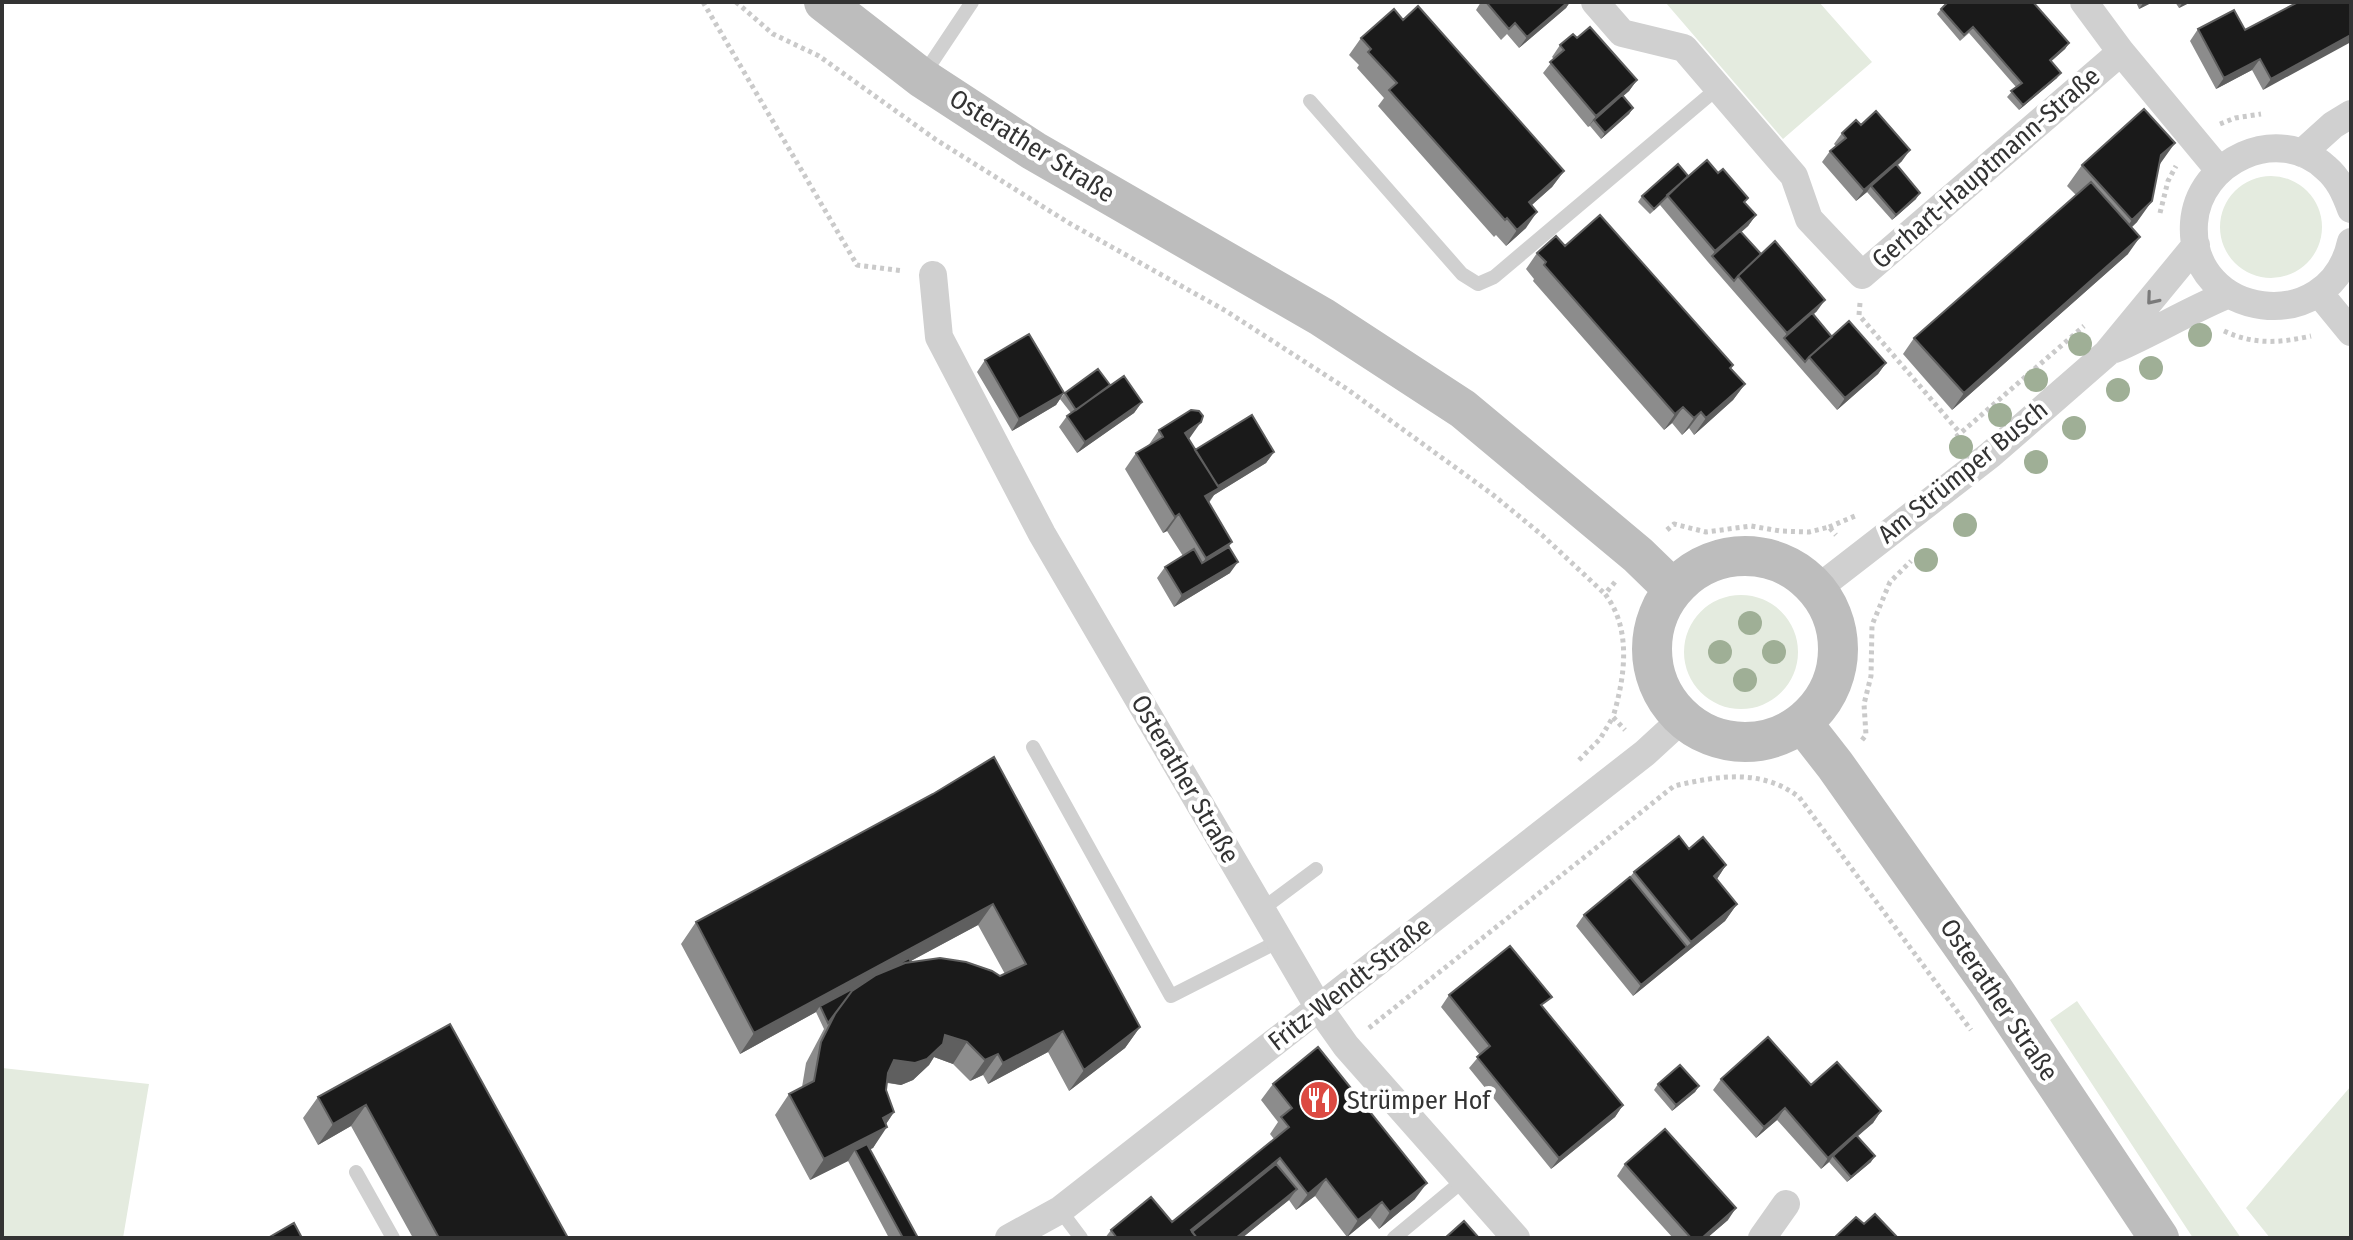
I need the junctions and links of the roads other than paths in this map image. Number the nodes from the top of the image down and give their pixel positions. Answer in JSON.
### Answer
{"nodes":[{"id":1,"x":824,"y":2,"type":"edge"},
{"id":2,"x":972,"y":2,"type":"edge"},
{"id":3,"x":1595,"y":2,"type":"edge"},
{"id":4,"x":2084,"y":2,"type":"edge"},
{"id":5,"x":2121,"y":52,"type":"junction"},
{"id":6,"x":922,"y":78,"type":"junction"},
{"id":7,"x":1719,"y":87,"type":"junction"},
{"id":8,"x":1310,"y":101,"type":"dead end"},
{"id":9,"x":2351,"y":114,"type":"edge"},
{"id":10,"x":2326,"y":160,"type":"edge"},
{"id":11,"x":2219,"y":170,"type":"junction"},
{"id":12,"x":2351,"y":209,"type":"edge"},
{"id":13,"x":2351,"y":242,"type":"edge"},
{"id":14,"x":2196,"y":245,"type":"junction"},
{"id":15,"x":933,"y":275,"type":"road end"},
{"id":16,"x":2319,"y":293,"type":"junction"},
{"id":17,"x":2229,"y":294,"type":"junction"},
{"id":18,"x":2346,"y":325,"type":"edge"},
{"id":19,"x":2107,"y":353,"type":"junction"},
{"id":20,"x":1673,"y":589,"type":"junction"},
{"id":21,"x":1817,"y":589,"type":"junction"},
{"id":22,"x":1682,"y":719,"type":"junction"},
{"id":23,"x":1803,"y":724,"type":"junction"},
{"id":24,"x":1033,"y":747,"type":"dead end"},
{"id":25,"x":1316,"y":869,"type":"dead end"},
{"id":26,"x":1261,"y":910,"type":"junction"},
{"id":27,"x":1279,"y":941,"type":"junction"},
{"id":28,"x":1319,"y":1008,"type":"junction"},
{"id":29,"x":356,"y":1172,"type":"dead end"},
{"id":30,"x":1465,"y":1179,"type":"junction"},
{"id":31,"x":1786,"y":1204,"type":"dead end"},
{"id":32,"x":1060,"y":1210,"type":"junction"},
{"id":33,"x":1770,"y":1234,"type":"edge"},
{"id":34,"x":1014,"y":1237,"type":"edge"},
{"id":35,"x":393,"y":1238,"type":"edge"},
{"id":36,"x":1081,"y":1238,"type":"edge"},
{"id":37,"x":1394,"y":1238,"type":"edge"},
{"id":38,"x":1516,"y":1238,"type":"edge"},
{"id":39,"x":2159,"y":1238,"type":"edge"}],
"edges":[{"from":1,"to":6,"type":"main road","name":"Osterather Straße"},
{"from":2,"to":6,"type":"lane"},
{"from":3,"to":7,"type":"street","name":"Gerhart-Hauptmann-Straße"},
{"from":4,"to":5,"type":"street"},
{"from":5,"to":7,"type":"street","name":"Gerhart-Hauptmann-Straße"},
{"from":5,"to":11,"type":"street"},
{"from":6,"to":20,"type":"main road","name":"Osterather Straße"},
{"from":7,"to":8,"type":"lane"},
{"from":9,"to":10,"type":"street"},
{"from":10,"to":11,"type":"street"},
{"from":10,"to":12,"type":"street"},
{"from":11,"to":14,"type":"street"},
{"from":13,"to":16,"type":"street"},
{"from":14,"to":17,"type":"street"},
{"from":14,"to":19,"type":"street","name":"Am Strümper Busch","one_way":true},
{"from":15,"to":26,"type":"street","name":"Osterather Straße"},
{"from":16,"to":17,"type":"street"},
{"from":16,"to":18,"type":"street"},
{"from":17,"to":19,"type":"street","name":"Am Strümper Busch"},
{"from":19,"to":21,"type":"street","name":"Am Strümper Busch"},
{"from":20,"to":21,"type":"main road"},
{"from":20,"to":22,"type":"main road"},
{"from":21,"to":23,"type":"main road"},
{"from":22,"to":23,"type":"main road"},
{"from":22,"to":28,"type":"street","name":"Fritz-Wendt-Straße"},
{"from":23,"to":39,"type":"main road","name":"Osterather Straße"},
{"from":24,"to":27,"type":"lane"},
{"from":25,"to":26,"type":"lane"},
{"from":26,"to":27,"type":"street","name":"Osterather Straße"},
{"from":27,"to":28,"type":"street","name":"Osterather Straße"},
{"from":28,"to":30,"type":"street","name":"Osterather Straße"},
{"from":28,"to":32,"type":"street","name":"Fritz-Wendt-Straße"},
{"from":29,"to":35,"type":"lane"},
{"from":30,"to":37,"type":"lane"},
{"from":30,"to":38,"type":"street","name":"Osterather Straße"},
{"from":31,"to":33,"type":"street"},
{"from":32,"to":34,"type":"street","name":"Fritz-Wendt-Straße"},
{"from":32,"to":36,"type":"lane"}]}
